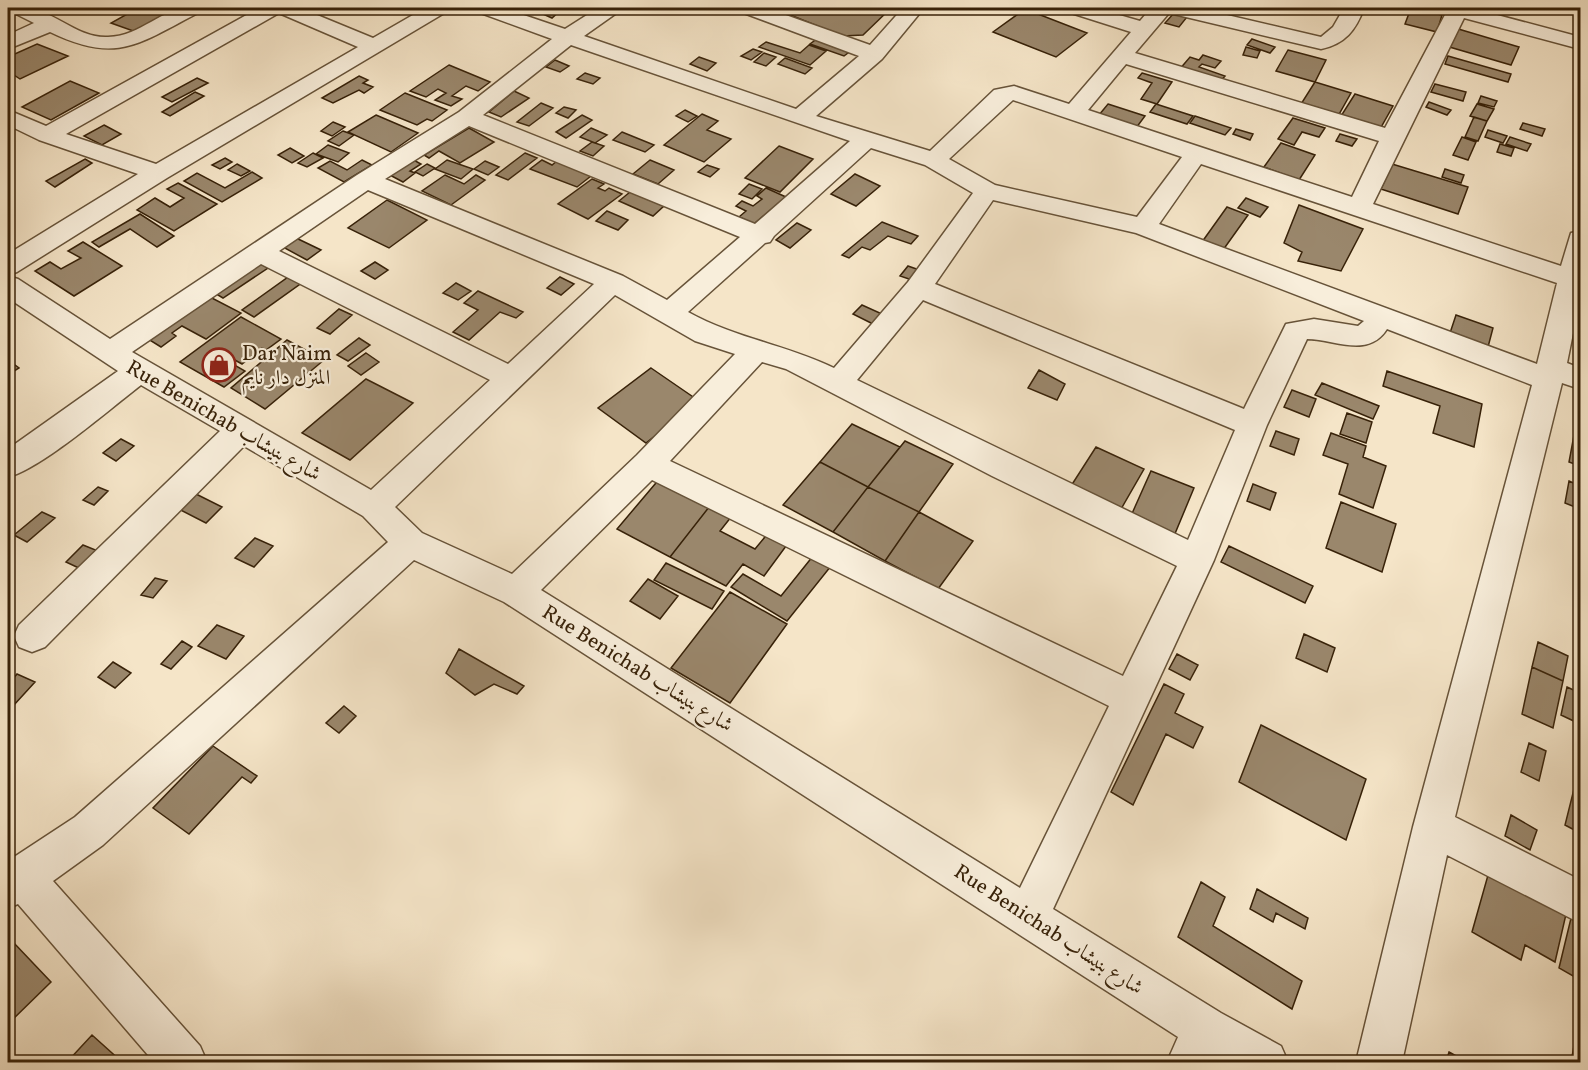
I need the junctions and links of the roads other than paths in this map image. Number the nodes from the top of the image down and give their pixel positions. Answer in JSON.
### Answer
{"nodes":[{"id":1,"x":19,"y":8,"type":"edge"},
{"id":2,"x":193,"y":8,"type":"edge"},
{"id":3,"x":273,"y":8,"type":"edge"},
{"id":4,"x":284,"y":8,"type":"edge"},
{"id":5,"x":439,"y":8,"type":"edge"},
{"id":6,"x":485,"y":8,"type":"edge"},
{"id":7,"x":611,"y":8,"type":"edge"},
{"id":8,"x":748,"y":8,"type":"edge"},
{"id":9,"x":914,"y":8,"type":"edge"},
{"id":10,"x":1075,"y":8,"type":"edge"},
{"id":11,"x":1162,"y":8,"type":"edge"},
{"id":12,"x":1173,"y":8,"type":"edge"},
{"id":13,"x":1354,"y":8,"type":"edge"},
{"id":14,"x":1456,"y":8,"type":"edge"},
{"id":15,"x":52,"y":23,"type":"junction"},
{"id":16,"x":1144,"y":29,"type":"junction"},
{"id":17,"x":569,"y":36,"type":"junction"},
{"id":18,"x":8,"y":43,"type":"edge"},
{"id":19,"x":1581,"y":43,"type":"edge"},
{"id":20,"x":374,"y":46,"type":"junction"},
{"id":21,"x":874,"y":54,"type":"junction"},
{"id":22,"x":1121,"y":56,"type":"junction"},
{"id":23,"x":1073,"y":113,"type":"junction"},
{"id":24,"x":8,"y":117,"type":"edge"},
{"id":25,"x":467,"y":117,"type":"junction"},
{"id":26,"x":799,"y":118,"type":"junction"},
{"id":27,"x":47,"y":135,"type":"junction"},
{"id":28,"x":1392,"y":138,"type":"junction"},
{"id":29,"x":866,"y":140,"type":"junction"},
{"id":30,"x":1197,"y":153,"type":"junction"},
{"id":31,"x":934,"y":160,"type":"junction"},
{"id":32,"x":159,"y":173,"type":"junction"},
{"id":33,"x":366,"y":180,"type":"junction"},
{"id":34,"x":987,"y":191,"type":"junction"},
{"id":35,"x":1359,"y":208,"type":"junction"},
{"id":36,"x":1143,"y":227,"type":"junction"},
{"id":37,"x":761,"y":236,"type":"junction"},
{"id":38,"x":1581,"y":239,"type":"edge"},
{"id":39,"x":259,"y":252,"type":"junction"},
{"id":40,"x":8,"y":266,"type":"edge"},
{"id":41,"x":1572,"y":279,"type":"junction"},
{"id":42,"x":613,"y":282,"type":"junction"},
{"id":43,"x":8,"y":285,"type":"edge"},
{"id":44,"x":918,"y":288,"type":"junction"},
{"id":45,"x":668,"y":315,"type":"junction"},
{"id":46,"x":1382,"y":315,"type":"junction"},
{"id":47,"x":755,"y":351,"type":"junction"},
{"id":48,"x":124,"y":362,"type":"junction"},
{"id":49,"x":1560,"y":375,"type":"edge"},
{"id":50,"x":510,"y":377,"type":"junction"},
{"id":51,"x":838,"y":383,"type":"junction"},
{"id":52,"x":1252,"y":425,"type":"junction"},
{"id":53,"x":240,"y":430,"type":"junction"},
{"id":54,"x":648,"y":464,"type":"junction"},
{"id":55,"x":8,"y":465,"type":"edge"},
{"id":56,"x":374,"y":507,"type":"junction"},
{"id":57,"x":410,"y":543,"type":"junction"},
{"id":58,"x":1197,"y":560,"type":"junction"},
{"id":59,"x":516,"y":592,"type":"junction"},
{"id":60,"x":32,"y":636,"type":"dead end"},
{"id":61,"x":1130,"y":698,"type":"junction"},
{"id":62,"x":1433,"y":827,"type":"junction"},
{"id":63,"x":14,"y":882,"type":"edge"},
{"id":64,"x":1581,"y":902,"type":"edge"},
{"id":65,"x":1028,"y":916,"type":"junction"},
{"id":66,"x":1197,"y":1046,"type":"edge"},
{"id":67,"x":184,"y":1062,"type":"edge"},
{"id":68,"x":1265,"y":1062,"type":"edge"},
{"id":69,"x":1379,"y":1062,"type":"edge"}],
"edges":[{"from":1,"to":15,"type":"street"},
{"from":2,"to":15,"type":"street"},
{"from":3,"to":27,"type":"street"},
{"from":4,"to":20,"type":"street"},
{"from":5,"to":20,"type":"street"},
{"from":6,"to":17,"type":"street"},
{"from":7,"to":17,"type":"street"},
{"from":8,"to":21,"type":"street"},
{"from":9,"to":21,"type":"street"},
{"from":10,"to":16,"type":"street"},
{"from":11,"to":16,"type":"street"},
{"from":12,"to":13,"type":"street"},
{"from":14,"to":19,"type":"street"},
{"from":14,"to":28,"type":"street"},
{"from":15,"to":18,"type":"street"},
{"from":16,"to":22,"type":"street"},
{"from":17,"to":25,"type":"street"},
{"from":17,"to":26,"type":"street"},
{"from":20,"to":32,"type":"street"},
{"from":21,"to":26,"type":"street"},
{"from":22,"to":23,"type":"street"},
{"from":22,"to":28,"type":"street"},
{"from":23,"to":30,"type":"street"},
{"from":23,"to":31,"type":"street"},
{"from":24,"to":27,"type":"street"},
{"from":25,"to":33,"type":"street"},
{"from":25,"to":37,"type":"street"},
{"from":26,"to":29,"type":"street"},
{"from":27,"to":32,"type":"street"},
{"from":28,"to":35,"type":"street"},
{"from":29,"to":31,"type":"street"},
{"from":29,"to":37,"type":"street"},
{"from":30,"to":35,"type":"street"},
{"from":30,"to":36,"type":"street"},
{"from":31,"to":34,"type":"street"},
{"from":32,"to":40,"type":"street"},
{"from":33,"to":39,"type":"street"},
{"from":33,"to":42,"type":"street"},
{"from":34,"to":36,"type":"street"},
{"from":34,"to":44,"type":"street"},
{"from":35,"to":41,"type":"street"},
{"from":36,"to":46,"type":"street"},
{"from":37,"to":45,"type":"street"},
{"from":38,"to":41,"type":"street"},
{"from":39,"to":48,"type":"street"},
{"from":39,"to":50,"type":"street"},
{"from":41,"to":49,"type":"street"},
{"from":42,"to":45,"type":"street"},
{"from":42,"to":50,"type":"street"},
{"from":43,"to":48,"type":"street","name":"Rue Benichab شارع بنيشاب"},
{"from":44,"to":51,"type":"street"},
{"from":44,"to":52,"type":"street"},
{"from":45,"to":47,"type":"street"},
{"from":46,"to":49,"type":"street"},
{"from":46,"to":52,"type":"street"},
{"from":47,"to":51,"type":"street"},
{"from":47,"to":54,"type":"street"},
{"from":48,"to":53,"type":"street","name":"Rue Benichab شارع بنيشاب"},
{"from":48,"to":55,"type":"street"},
{"from":49,"to":62,"type":"street"},
{"from":50,"to":56,"type":"street"},
{"from":51,"to":58,"type":"street"},
{"from":52,"to":58,"type":"street"},
{"from":53,"to":56,"type":"street","name":"Rue Benichab شارع بنيشاب"},
{"from":53,"to":60,"type":"street"},
{"from":54,"to":59,"type":"street"},
{"from":54,"to":61,"type":"street"},
{"from":56,"to":57,"type":"street","name":"Rue Benichab شارع بنيشاب"},
{"from":57,"to":59,"type":"street","name":"Rue Benichab شارع بنيشاب"},
{"from":57,"to":63,"type":"street"},
{"from":58,"to":61,"type":"street"},
{"from":59,"to":65,"type":"street","name":"Rue Benichab شارع بنيشاب"},
{"from":61,"to":65,"type":"street"},
{"from":62,"to":64,"type":"street"},
{"from":62,"to":69,"type":"street"},
{"from":63,"to":67,"type":"street"},
{"from":65,"to":66,"type":"street","name":"Rue Benichab شارع بنيشاب"},
{"from":66,"to":68,"type":"street","name":"Rue Benichab شارع بنيشاب"}]}
